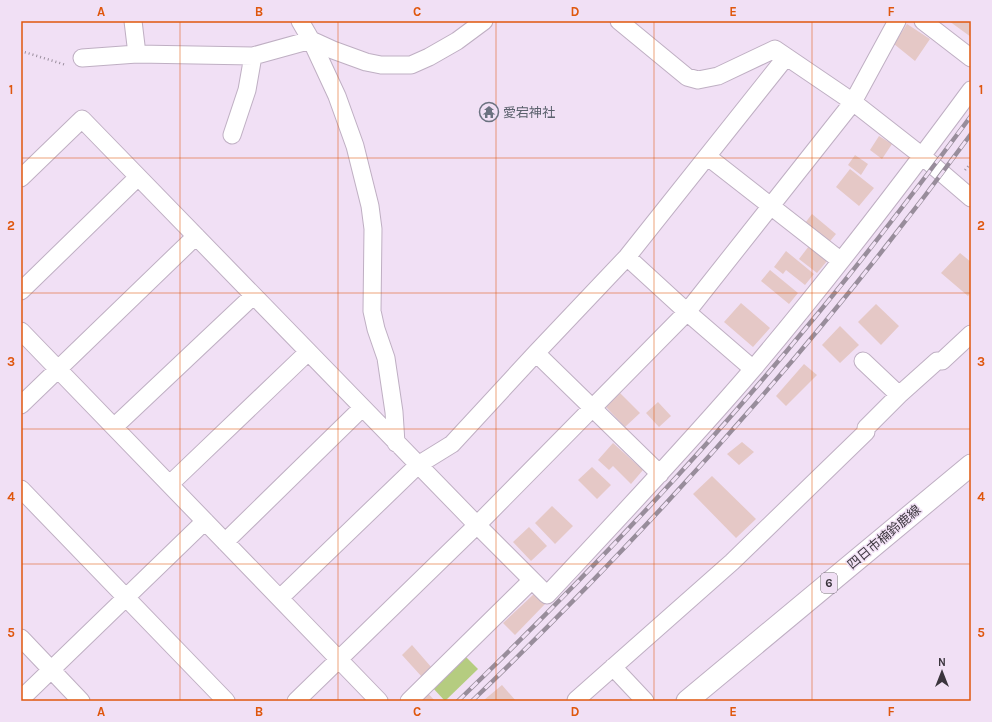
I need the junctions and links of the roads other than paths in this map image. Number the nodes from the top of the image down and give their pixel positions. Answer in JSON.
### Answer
{"nodes":[{"id":1,"x":133,"y":21,"type":"edge"},
{"id":2,"x":300,"y":21,"type":"edge"},
{"id":3,"x":484,"y":21,"type":"edge"},
{"id":4,"x":619,"y":21,"type":"edge"},
{"id":5,"x":898,"y":21,"type":"edge"},
{"id":6,"x":923,"y":21,"type":"edge"},
{"id":7,"x":311,"y":40,"type":"junction"},
{"id":8,"x":137,"y":54,"type":"junction"},
{"id":9,"x":253,"y":56,"type":"junction"},
{"id":10,"x":786,"y":57,"type":"junction"},
{"id":11,"x":82,"y":58,"type":"road end"},
{"id":12,"x":971,"y":58,"type":"edge"},
{"id":13,"x":971,"y":90,"type":"edge"},
{"id":14,"x":853,"y":102,"type":"junction"},
{"id":15,"x":232,"y":135,"type":"dead end"},
{"id":16,"x":922,"y":156,"type":"junction"},
{"id":17,"x":708,"y":157,"type":"junction"},
{"id":18,"x":138,"y":177,"type":"junction"},
{"id":19,"x":21,"y":178,"type":"edge"},
{"id":20,"x":971,"y":198,"type":"edge"},
{"id":21,"x":772,"y":206,"type":"junction"},
{"id":22,"x":196,"y":236,"type":"junction"},
{"id":23,"x":628,"y":257,"type":"junction"},
{"id":24,"x":841,"y":261,"type":"junction"},
{"id":25,"x":21,"y":291,"type":"edge"},
{"id":26,"x":253,"y":296,"type":"junction"},
{"id":27,"x":687,"y":312,"type":"junction"},
{"id":28,"x":21,"y":331,"type":"edge"},
{"id":29,"x":971,"y":334,"type":"edge"},
{"id":30,"x":308,"y":352,"type":"junction"},
{"id":31,"x":536,"y":353,"type":"junction"},
{"id":32,"x":863,"y":361,"type":"dead end"},
{"id":33,"x":58,"y":369,"type":"junction"},
{"id":34,"x":753,"y":369,"type":"junction"},
{"id":35,"x":898,"y":395,"type":"junction"},
{"id":36,"x":21,"y":405,"type":"edge"},
{"id":37,"x":362,"y":408,"type":"junction"},
{"id":38,"x":593,"y":408,"type":"junction"},
{"id":39,"x":114,"y":427,"type":"junction"},
{"id":40,"x":396,"y":444,"type":"junction"},
{"id":41,"x":418,"y":465,"type":"junction"},
{"id":42,"x":971,"y":465,"type":"edge"},
{"id":43,"x":660,"y":474,"type":"junction"},
{"id":44,"x":170,"y":484,"type":"junction"},
{"id":45,"x":21,"y":489,"type":"edge"},
{"id":46,"x":205,"y":521,"type":"junction"},
{"id":47,"x":477,"y":525,"type":"junction"},
{"id":48,"x":225,"y":542,"type":"junction"},
{"id":49,"x":532,"y":580,"type":"junction"},
{"id":50,"x":126,"y":598,"type":"junction"},
{"id":51,"x":280,"y":598,"type":"junction"},
{"id":52,"x":21,"y":638,"type":"edge"},
{"id":53,"x":340,"y":660,"type":"junction"},
{"id":54,"x":613,"y":667,"type":"junction"},
{"id":55,"x":52,"y":670,"type":"junction"},
{"id":56,"x":21,"y":699,"type":"edge"},
{"id":57,"x":576,"y":700,"type":"edge"},
{"id":58,"x":81,"y":701,"type":"edge"},
{"id":59,"x":226,"y":701,"type":"edge"},
{"id":60,"x":296,"y":701,"type":"edge"},
{"id":61,"x":379,"y":701,"type":"edge"},
{"id":62,"x":409,"y":701,"type":"edge"},
{"id":63,"x":645,"y":701,"type":"edge"},
{"id":64,"x":687,"y":701,"type":"edge"}],
"edges":[{"from":1,"to":8,"type":"street"},
{"from":2,"to":7,"type":"street"},
{"from":3,"to":7,"type":"street"},
{"from":4,"to":10,"type":"street"},
{"from":5,"to":14,"type":"street"},
{"from":6,"to":12,"type":"street"},
{"from":7,"to":9,"type":"street"},
{"from":7,"to":40,"type":"street"},
{"from":8,"to":9,"type":"street"},
{"from":8,"to":11,"type":"street"},
{"from":9,"to":15,"type":"street"},
{"from":10,"to":14,"type":"street"},
{"from":10,"to":17,"type":"street"},
{"from":13,"to":16,"type":"street"},
{"from":14,"to":16,"type":"street"},
{"from":14,"to":21,"type":"street"},
{"from":16,"to":20,"type":"street"},
{"from":16,"to":24,"type":"street"},
{"from":17,"to":21,"type":"street"},
{"from":17,"to":23,"type":"street"},
{"from":18,"to":19,"type":"street"},
{"from":18,"to":22,"type":"street"},
{"from":18,"to":25,"type":"street"},
{"from":21,"to":24,"type":"street"},
{"from":21,"to":27,"type":"street"},
{"from":22,"to":26,"type":"street"},
{"from":22,"to":33,"type":"street"},
{"from":23,"to":27,"type":"street"},
{"from":23,"to":31,"type":"street"},
{"from":24,"to":34,"type":"street"},
{"from":26,"to":30,"type":"street"},
{"from":26,"to":39,"type":"street"},
{"from":27,"to":34,"type":"street"},
{"from":27,"to":38,"type":"street"},
{"from":28,"to":33,"type":"street"},
{"from":29,"to":35,"type":"street"},
{"from":30,"to":37,"type":"street"},
{"from":30,"to":44,"type":"street"},
{"from":31,"to":38,"type":"street"},
{"from":31,"to":41,"type":"street"},
{"from":32,"to":35,"type":"street"},
{"from":33,"to":36,"type":"street"},
{"from":33,"to":39,"type":"street"},
{"from":34,"to":43,"type":"street"},
{"from":35,"to":54,"type":"street"},
{"from":37,"to":40,"type":"street"},
{"from":37,"to":48,"type":"street"},
{"from":38,"to":43,"type":"street"},
{"from":38,"to":47,"type":"street"},
{"from":39,"to":44,"type":"street"},
{"from":40,"to":41,"type":"street"},
{"from":41,"to":47,"type":"street"},
{"from":41,"to":51,"type":"street"},
{"from":42,"to":64,"type":"main road","name":"四日市楠鈴鹿線","number":"6"},
{"from":43,"to":49,"type":"street"},
{"from":44,"to":46,"type":"street"},
{"from":45,"to":50,"type":"street"},
{"from":46,"to":48,"type":"street"},
{"from":46,"to":50,"type":"street"},
{"from":47,"to":49,"type":"street"},
{"from":47,"to":53,"type":"street"},
{"from":48,"to":51,"type":"street"},
{"from":49,"to":62,"type":"street"},
{"from":50,"to":55,"type":"street"},
{"from":50,"to":59,"type":"street"},
{"from":51,"to":53,"type":"street"},
{"from":52,"to":55,"type":"street"},
{"from":53,"to":60,"type":"street"},
{"from":53,"to":61,"type":"street"},
{"from":54,"to":57,"type":"street"},
{"from":54,"to":63,"type":"street"},
{"from":55,"to":56,"type":"street"},
{"from":55,"to":58,"type":"street"}]}
